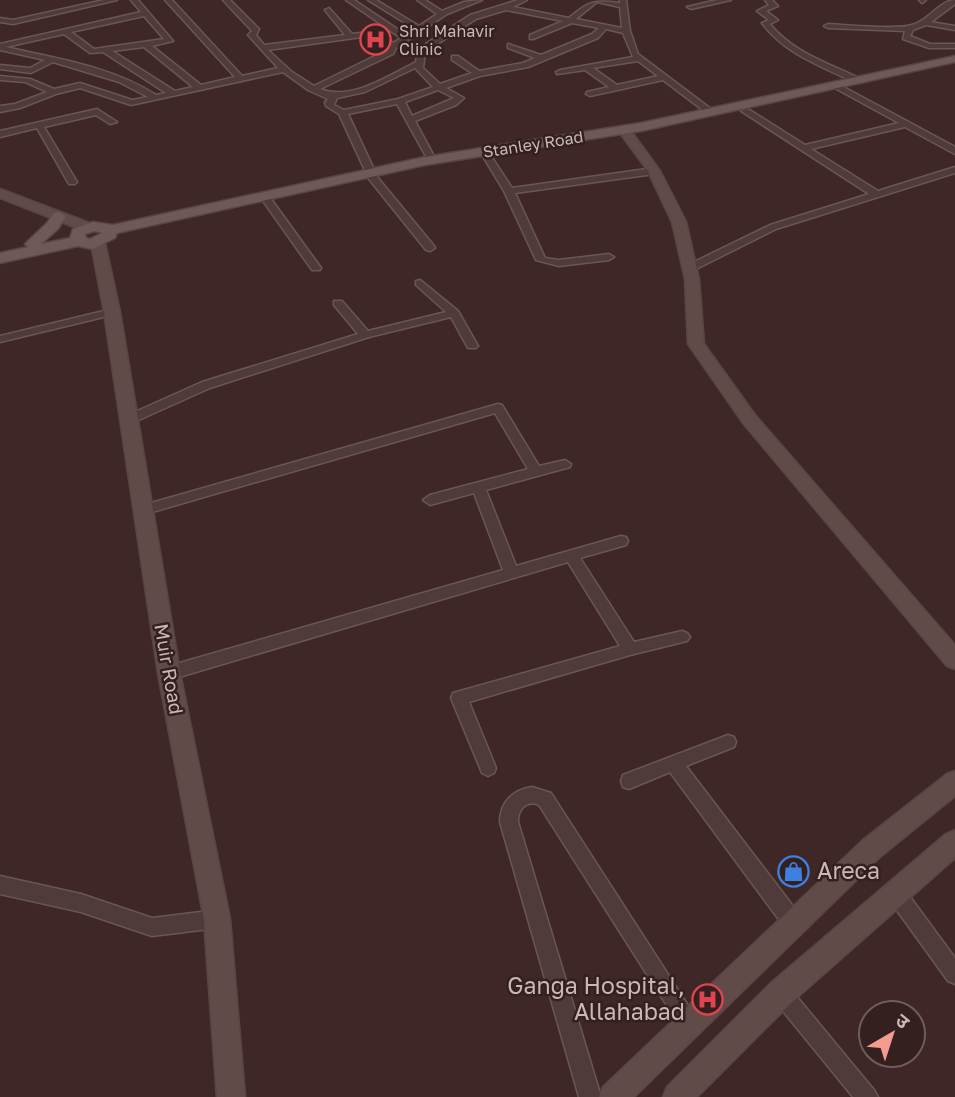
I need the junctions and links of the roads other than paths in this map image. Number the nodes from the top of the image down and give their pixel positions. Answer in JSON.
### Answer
{"nodes":[{"id":1,"x":112,"y":0,"type":"edge"},
{"id":2,"x":134,"y":0,"type":"edge"},
{"id":3,"x":168,"y":0,"type":"edge"},
{"id":4,"x":226,"y":0,"type":"edge"},
{"id":5,"x":349,"y":0,"type":"edge"},
{"id":6,"x":371,"y":0,"type":"edge"},
{"id":7,"x":420,"y":0,"type":"edge"},
{"id":8,"x":479,"y":0,"type":"edge"},
{"id":9,"x":486,"y":0,"type":"edge"},
{"id":10,"x":524,"y":0,"type":"edge"},
{"id":11,"x":597,"y":0,"type":"edge"},
{"id":12,"x":728,"y":0,"type":"edge"},
{"id":13,"x":768,"y":0,"type":"edge"},
{"id":14,"x":467,"y":1,"type":"edge"},
{"id":15,"x":952,"y":1,"type":"edge"},
{"id":16,"x":623,"y":3,"type":"edge"},
{"id":17,"x":506,"y":8,"type":"junction"},
{"id":18,"x":691,"y":8,"type":"dead end"},
{"id":19,"x":329,"y":10,"type":"dead end"},
{"id":20,"x":146,"y":13,"type":"junction"},
{"id":21,"x":442,"y":14,"type":"junction"},
{"id":22,"x":125,"y":18,"type":"junction"},
{"id":23,"x":0,"y":20,"type":"edge"},
{"id":24,"x":570,"y":21,"type":"junction"},
{"id":25,"x":925,"y":23,"type":"junction"},
{"id":26,"x":828,"y":26,"type":"dead end"},
{"id":27,"x":604,"y":27,"type":"junction"},
{"id":28,"x":418,"y":28,"type":"junction"},
{"id":29,"x":955,"y":28,"type":"edge"},
{"id":30,"x":910,"y":29,"type":"junction"},
{"id":31,"x":65,"y":31,"type":"junction"},
{"id":32,"x":626,"y":31,"type":"junction"},
{"id":33,"x":533,"y":37,"type":"dead end"},
{"id":34,"x":351,"y":38,"type":"junction"},
{"id":35,"x":406,"y":38,"type":"junction"},
{"id":36,"x":145,"y":44,"type":"junction"},
{"id":37,"x":511,"y":46,"type":"dead end"},
{"id":38,"x":0,"y":47,"type":"edge"},
{"id":39,"x":393,"y":47,"type":"junction"},
{"id":40,"x":262,"y":48,"type":"junction"},
{"id":41,"x":105,"y":50,"type":"junction"},
{"id":42,"x":954,"y":50,"type":"edge"},
{"id":43,"x":455,"y":58,"type":"dead end"},
{"id":44,"x":541,"y":58,"type":"junction"},
{"id":45,"x":639,"y":58,"type":"junction"},
{"id":46,"x":51,"y":60,"type":"junction"},
{"id":47,"x":421,"y":62,"type":"junction"},
{"id":48,"x":955,"y":65,"type":"edge"},
{"id":49,"x":0,"y":67,"type":"edge"},
{"id":50,"x":586,"y":67,"type":"junction"},
{"id":51,"x":284,"y":69,"type":"junction"},
{"id":52,"x":560,"y":72,"type":"dead end"},
{"id":53,"x":478,"y":74,"type":"junction"},
{"id":54,"x":664,"y":77,"type":"junction"},
{"id":55,"x":0,"y":78,"type":"edge"},
{"id":56,"x":241,"y":79,"type":"junction"},
{"id":57,"x":856,"y":80,"type":"junction"},
{"id":58,"x":438,"y":86,"type":"junction"},
{"id":59,"x":839,"y":87,"type":"junction"},
{"id":60,"x":200,"y":88,"type":"junction"},
{"id":61,"x":316,"y":88,"type":"junction"},
{"id":62,"x":616,"y":88,"type":"junction"},
{"id":63,"x":54,"y":92,"type":"junction"},
{"id":64,"x":174,"y":94,"type":"junction"},
{"id":65,"x":327,"y":94,"type":"junction"},
{"id":66,"x":590,"y":94,"type":"dead end"},
{"id":67,"x":155,"y":98,"type":"junction"},
{"id":68,"x":400,"y":101,"type":"junction"},
{"id":69,"x":0,"y":109,"type":"edge"},
{"id":70,"x":746,"y":111,"type":"junction"},
{"id":71,"x":711,"y":112,"type":"junction"},
{"id":72,"x":343,"y":113,"type":"junction"},
{"id":73,"x":410,"y":120,"type":"junction"},
{"id":74,"x":113,"y":122,"type":"dead end"},
{"id":75,"x":906,"y":124,"type":"junction"},
{"id":76,"x":38,"y":125,"type":"junction"},
{"id":77,"x":626,"y":133,"type":"junction"},
{"id":78,"x":0,"y":134,"type":"edge"},
{"id":79,"x":804,"y":148,"type":"junction"},
{"id":80,"x":955,"y":151,"type":"edge"},
{"id":81,"x":488,"y":158,"type":"junction"},
{"id":82,"x":432,"y":160,"type":"junction"},
{"id":83,"x":955,"y":170,"type":"edge"},
{"id":84,"x":654,"y":171,"type":"junction"},
{"id":85,"x":372,"y":176,"type":"junction"},
{"id":86,"x":72,"y":182,"type":"dead end"},
{"id":87,"x":509,"y":191,"type":"junction"},
{"id":88,"x":0,"y":193,"type":"edge"},
{"id":89,"x":877,"y":195,"type":"junction"},
{"id":90,"x":268,"y":201,"type":"junction"},
{"id":91,"x":59,"y":216,"type":"junction"},
{"id":92,"x":93,"y":235,"type":"junction"},
{"id":93,"x":33,"y":244,"type":"junction"},
{"id":94,"x":430,"y":248,"type":"dead end"},
{"id":95,"x":0,"y":251,"type":"edge"},
{"id":96,"x":609,"y":257,"type":"dead end"},
{"id":97,"x":0,"y":258,"type":"edge"},
{"id":98,"x":316,"y":268,"type":"dead end"},
{"id":99,"x":690,"y":268,"type":"junction"},
{"id":100,"x":420,"y":283,"type":"dead end"},
{"id":101,"x":338,"y":303,"type":"dead end"},
{"id":102,"x":112,"y":312,"type":"junction"},
{"id":103,"x":454,"y":313,"type":"junction"},
{"id":104,"x":365,"y":335,"type":"junction"},
{"id":105,"x":0,"y":339,"type":"edge"},
{"id":106,"x":472,"y":346,"type":"dead end"},
{"id":107,"x":128,"y":420,"type":"junction"},
{"id":108,"x":565,"y":464,"type":"dead end"},
{"id":109,"x":536,"y":472,"type":"junction"},
{"id":110,"x":478,"y":487,"type":"junction"},
{"id":111,"x":430,"y":500,"type":"dead end"},
{"id":112,"x":142,"y":510,"type":"junction"},
{"id":113,"x":621,"y":541,"type":"dead end"},
{"id":114,"x":571,"y":555,"type":"junction"},
{"id":115,"x":511,"y":573,"type":"junction"},
{"id":116,"x":682,"y":636,"type":"dead end"},
{"id":117,"x":630,"y":649,"type":"junction"},
{"id":118,"x":955,"y":660,"type":"edge"},
{"id":119,"x":169,"y":673,"type":"junction"},
{"id":120,"x":728,"y":743,"type":"dead end"},
{"id":121,"x":674,"y":764,"type":"junction"},
{"id":122,"x":488,"y":768,"type":"dead end"},
{"id":123,"x":629,"y":781,"type":"dead end"},
{"id":124,"x":955,"y":782,"type":"edge"},
{"id":125,"x":955,"y":842,"type":"edge"},
{"id":126,"x":0,"y":885,"type":"edge"},
{"id":127,"x":895,"y":892,"type":"junction"},
{"id":128,"x":217,"y":919,"type":"junction"},
{"id":129,"x":794,"y":925,"type":"junction"},
{"id":130,"x":955,"y":974,"type":"edge"},
{"id":131,"x":781,"y":993,"type":"junction"},
{"id":132,"x":690,"y":1024,"type":"junction"},
{"id":133,"x":231,"y":1097,"type":"edge"},
{"id":134,"x":590,"y":1097,"type":"edge"},
{"id":135,"x":613,"y":1097,"type":"edge"},
{"id":136,"x":677,"y":1097,"type":"edge"},
{"id":137,"x":867,"y":1097,"type":"edge"}],
"edges":[{"from":1,"to":22,"type":"street"},
{"from":1,"to":23,"type":"street"},
{"from":2,"to":20,"type":"street"},
{"from":3,"to":56,"type":"street"},
{"from":4,"to":40,"type":"street"},
{"from":5,"to":35,"type":"street"},
{"from":6,"to":28,"type":"street"},
{"from":7,"to":21,"type":"street"},
{"from":8,"to":14,"type":"street"},
{"from":9,"to":17,"type":"street"},
{"from":10,"to":17,"type":"street"},
{"from":11,"to":16,"type":"street"},
{"from":11,"to":24,"type":"street"},
{"from":12,"to":18,"type":"street"},
{"from":13,"to":57,"type":"street"},
{"from":14,"to":21,"type":"street"},
{"from":15,"to":25,"type":"street"},
{"from":16,"to":32,"type":"street"},
{"from":17,"to":24,"type":"street"},
{"from":17,"to":47,"type":"street"},
{"from":19,"to":34,"type":"street"},
{"from":20,"to":22,"type":"street"},
{"from":20,"to":36,"type":"street"},
{"from":21,"to":28,"type":"street"},
{"from":22,"to":31,"type":"street"},
{"from":24,"to":27,"type":"street"},
{"from":24,"to":33,"type":"street"},
{"from":25,"to":29,"type":"street"},
{"from":25,"to":30,"type":"street"},
{"from":26,"to":30,"type":"street"},
{"from":27,"to":32,"type":"street"},
{"from":27,"to":44,"type":"street"},
{"from":28,"to":35,"type":"street"},
{"from":30,"to":42,"type":"street"},
{"from":31,"to":38,"type":"street"},
{"from":31,"to":41,"type":"street"},
{"from":32,"to":45,"type":"street"},
{"from":34,"to":39,"type":"street"},
{"from":34,"to":40,"type":"street"},
{"from":35,"to":39,"type":"street"},
{"from":36,"to":41,"type":"street"},
{"from":36,"to":60,"type":"street"},
{"from":37,"to":44,"type":"street"},
{"from":38,"to":46,"type":"street"},
{"from":39,"to":61,"type":"street"},
{"from":40,"to":51,"type":"street"},
{"from":41,"to":64,"type":"street"},
{"from":42,"to":57,"type":"main road","name":"Stanley Road"},
{"from":43,"to":53,"type":"street"},
{"from":44,"to":53,"type":"street"},
{"from":45,"to":50,"type":"street"},
{"from":45,"to":54,"type":"street"},
{"from":46,"to":49,"type":"street"},
{"from":46,"to":67,"type":"street"},
{"from":47,"to":58,"type":"street"},
{"from":47,"to":65,"type":"street"},
{"from":48,"to":59,"type":"main road","name":"Stanley Road"},
{"from":50,"to":52,"type":"street"},
{"from":50,"to":62,"type":"street"},
{"from":51,"to":56,"type":"street"},
{"from":51,"to":61,"type":"street"},
{"from":53,"to":58,"type":"street"},
{"from":54,"to":62,"type":"street"},
{"from":54,"to":71,"type":"street"},
{"from":55,"to":63,"type":"street"},
{"from":56,"to":60,"type":"street"},
{"from":57,"to":59,"type":"main road","name":"Stanley Road"},
{"from":58,"to":68,"type":"street"},
{"from":58,"to":73,"type":"street"},
{"from":59,"to":70,"type":"main road","name":"Stanley Road"},
{"from":59,"to":71,"type":"main road","name":"Stanley Road"},
{"from":59,"to":75,"type":"street"},
{"from":60,"to":64,"type":"street"},
{"from":61,"to":65,"type":"street"},
{"from":62,"to":66,"type":"street"},
{"from":63,"to":67,"type":"street"},
{"from":63,"to":69,"type":"street"},
{"from":64,"to":67,"type":"street"},
{"from":65,"to":72,"type":"street"},
{"from":68,"to":72,"type":"street"},
{"from":68,"to":73,"type":"street"},
{"from":70,"to":77,"type":"main road","name":"Stanley Road"},
{"from":70,"to":79,"type":"street"},
{"from":71,"to":77,"type":"main road","name":"Stanley Road"},
{"from":72,"to":85,"type":"street"},
{"from":73,"to":82,"type":"street"},
{"from":74,"to":76,"type":"street"},
{"from":75,"to":79,"type":"street"},
{"from":75,"to":80,"type":"street"},
{"from":76,"to":78,"type":"street"},
{"from":76,"to":86,"type":"street"},
{"from":77,"to":81,"type":"main road","name":"Stanley Road"},
{"from":77,"to":82,"type":"main road","name":"Stanley Road"},
{"from":77,"to":84,"type":"street"},
{"from":79,"to":89,"type":"street"},
{"from":81,"to":85,"type":"main road","name":"Stanley Road"},
{"from":81,"to":87,"type":"street"},
{"from":82,"to":85,"type":"main road","name":"Stanley Road"},
{"from":83,"to":89,"type":"street"},
{"from":84,"to":87,"type":"street"},
{"from":84,"to":99,"type":"street"},
{"from":85,"to":90,"type":"main road","name":"Stanley Road"},
{"from":85,"to":92,"type":"main road","name":"Stanley Road"},
{"from":85,"to":94,"type":"street"},
{"from":87,"to":96,"type":"street"},
{"from":88,"to":91,"type":"street"},
{"from":89,"to":99,"type":"street"},
{"from":90,"to":92,"type":"main road","name":"Stanley Road"},
{"from":90,"to":98,"type":"street"},
{"from":91,"to":92,"type":"street"},
{"from":91,"to":93,"type":"main road"},
{"from":92,"to":93,"type":"main road","name":"Stanley Road"},
{"from":92,"to":97,"type":"main road","name":"Stanley Road"},
{"from":92,"to":102,"type":"street","name":"Muir Road"},
{"from":93,"to":95,"type":"main road","name":"Stanley Road"},
{"from":99,"to":118,"type":"street"},
{"from":100,"to":103,"type":"street"},
{"from":101,"to":104,"type":"street"},
{"from":102,"to":105,"type":"street"},
{"from":102,"to":107,"type":"street","name":"Muir Road"},
{"from":103,"to":104,"type":"street"},
{"from":103,"to":106,"type":"street"},
{"from":104,"to":107,"type":"street"},
{"from":107,"to":112,"type":"street","name":"Muir Road"},
{"from":108,"to":109,"type":"street"},
{"from":109,"to":110,"type":"street"},
{"from":109,"to":112,"type":"street"},
{"from":110,"to":111,"type":"street"},
{"from":110,"to":115,"type":"street"},
{"from":112,"to":119,"type":"street","name":"Muir Road"},
{"from":113,"to":114,"type":"street"},
{"from":114,"to":115,"type":"street"},
{"from":114,"to":117,"type":"street"},
{"from":115,"to":119,"type":"street"},
{"from":116,"to":117,"type":"street"},
{"from":117,"to":122,"type":"street"},
{"from":119,"to":128,"type":"street","name":"Muir Road"},
{"from":120,"to":121,"type":"street"},
{"from":121,"to":123,"type":"street"},
{"from":121,"to":129,"type":"street"},
{"from":124,"to":129,"type":"street"},
{"from":125,"to":127,"type":"street"},
{"from":126,"to":128,"type":"street"},
{"from":127,"to":130,"type":"street"},
{"from":127,"to":131,"type":"street"},
{"from":128,"to":133,"type":"street","name":"Muir Road"},
{"from":129,"to":132,"type":"street"},
{"from":131,"to":136,"type":"street"},
{"from":131,"to":137,"type":"street"},
{"from":132,"to":134,"type":"street"},
{"from":132,"to":135,"type":"street"}]}
